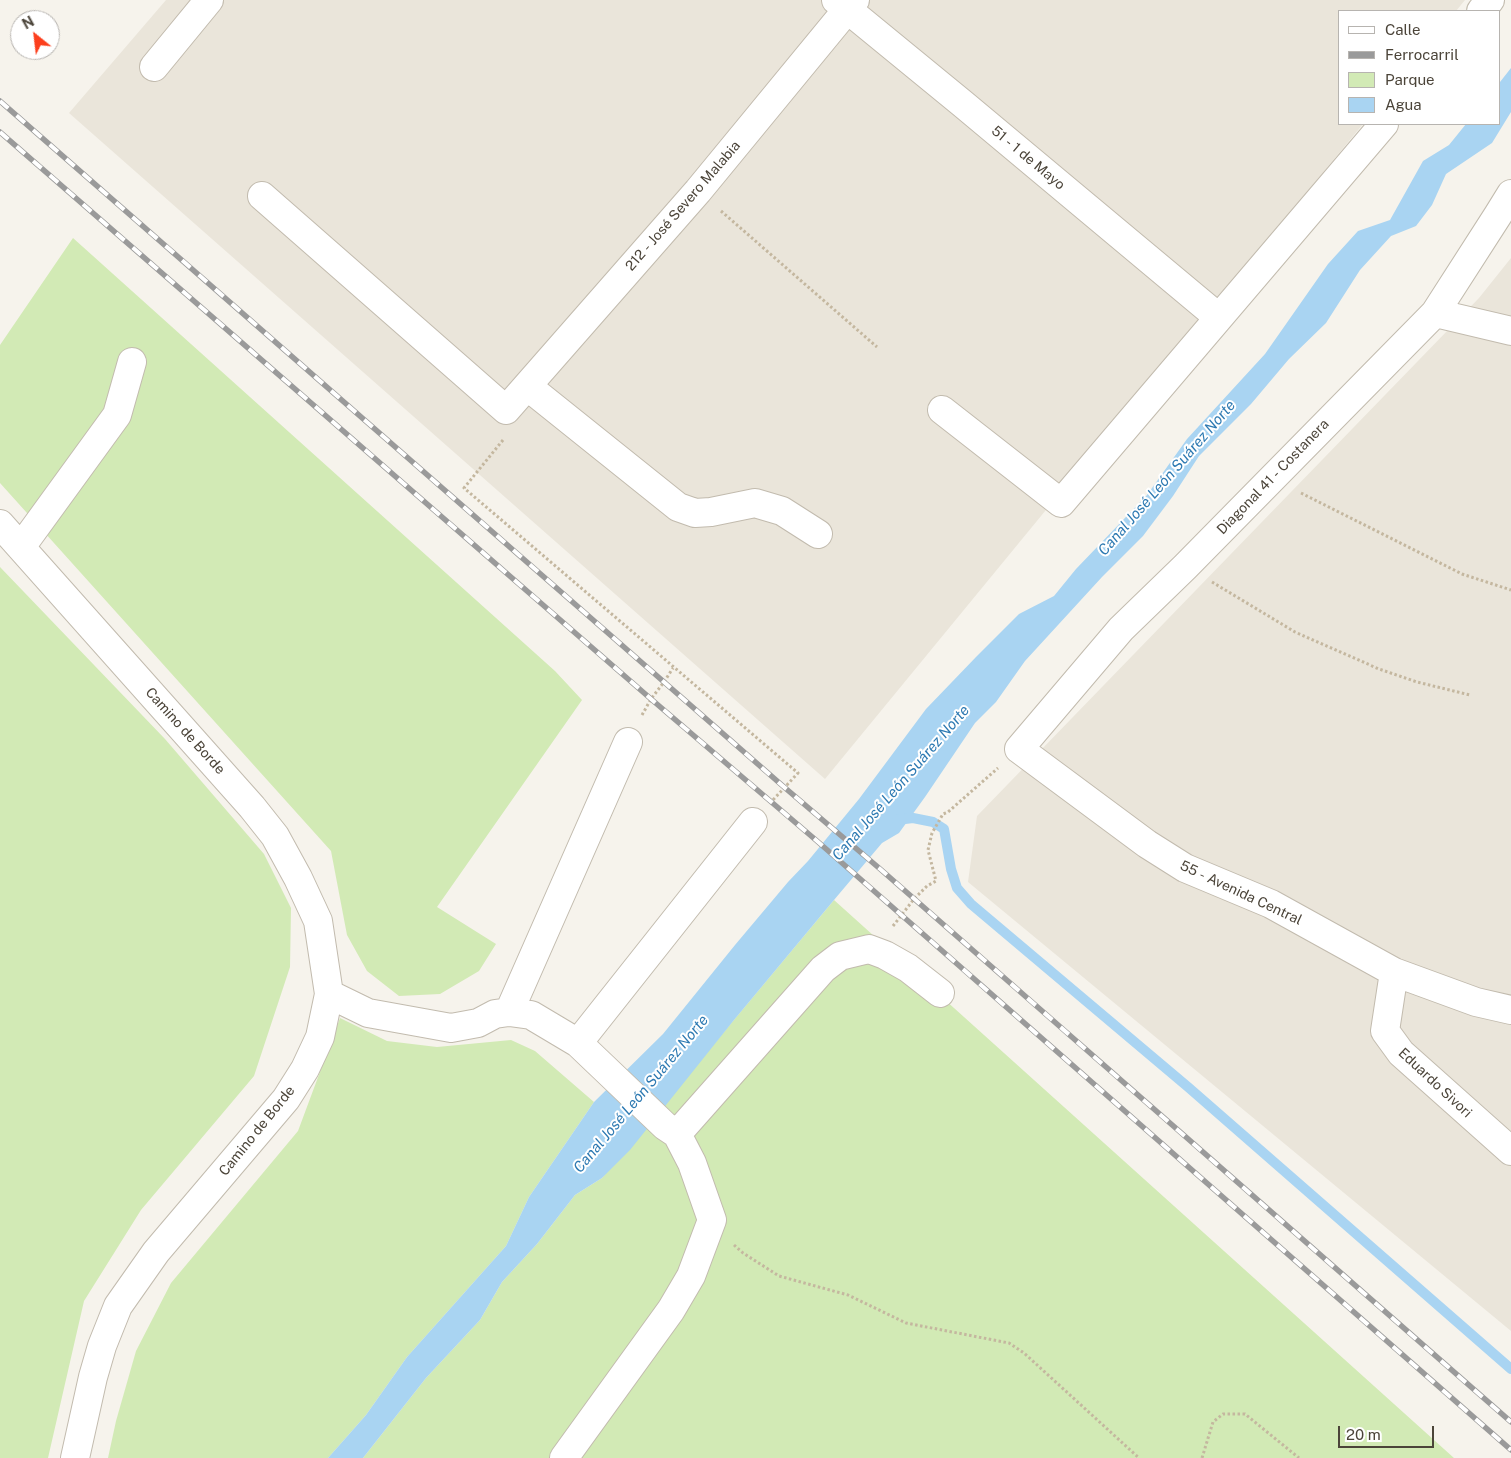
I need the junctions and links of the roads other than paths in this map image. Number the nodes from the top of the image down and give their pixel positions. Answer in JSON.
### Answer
{"nodes":[{"id":1,"x":209,"y":0,"type":"edge"},
{"id":2,"x":1490,"y":0,"type":"edge"},
{"id":3,"x":846,"y":3,"type":"edge"},
{"id":4,"x":1482,"y":10,"type":"edge"},
{"id":5,"x":154,"y":66,"type":"dead end"},
{"id":6,"x":1383,"y":125,"type":"edge"},
{"id":7,"x":1511,"y":194,"type":"edge"},
{"id":8,"x":262,"y":196,"type":"dead end"},
{"id":9,"x":1435,"y":312,"type":"junction"},
{"id":10,"x":1218,"y":317,"type":"junction"},
{"id":11,"x":1511,"y":331,"type":"edge"},
{"id":12,"x":132,"y":362,"type":"dead end"},
{"id":13,"x":527,"y":386,"type":"junction"},
{"id":14,"x":942,"y":410,"type":"dead end"},
{"id":15,"x":0,"y":524,"type":"edge"},
{"id":16,"x":818,"y":534,"type":"dead end"},
{"id":17,"x":21,"y":547,"type":"junction"},
{"id":18,"x":628,"y":742,"type":"road end"},
{"id":19,"x":1019,"y":749,"type":"joint"},
{"id":20,"x":753,"y":822,"type":"road end"},
{"id":21,"x":1394,"y":972,"type":"junction"},
{"id":22,"x":940,"y":992,"type":"dead end"},
{"id":23,"x":329,"y":994,"type":"junction"},
{"id":24,"x":1511,"y":1010,"type":"edge"},
{"id":25,"x":509,"y":1012,"type":"junction"},
{"id":26,"x":578,"y":1043,"type":"junction"},
{"id":27,"x":671,"y":1130,"type":"junction"},
{"id":28,"x":1511,"y":1151,"type":"edge"},
{"id":29,"x":75,"y":1458,"type":"edge"},
{"id":30,"x":564,"y":1458,"type":"edge"}],
"edges":[{"from":1,"to":5,"type":"street"},
{"from":2,"to":4,"type":"street"},
{"from":3,"to":10,"type":"street","name":"51 - 1 de Mayo"},
{"from":3,"to":13,"type":"street","name":"212 - José Severo Malabia"},
{"from":6,"to":10,"type":"street"},
{"from":7,"to":9,"type":"street","name":"Diagonal 41 - Costanera"},
{"from":8,"to":13,"type":"street","name":"212 - José Severo Malabia"},
{"from":9,"to":11,"type":"street"},
{"from":9,"to":19,"type":"street","name":"Diagonal 41 - Costanera"},
{"from":10,"to":14,"type":"street"},
{"from":12,"to":17,"type":"street"},
{"from":13,"to":16,"type":"street"},
{"from":15,"to":17,"type":"street","name":"Camino de Borde"},
{"from":17,"to":23,"type":"street","name":"Camino de Borde"},
{"from":18,"to":25,"type":"street"},
{"from":19,"to":21,"type":"street","name":"55 - Avenida Central"},
{"from":20,"to":26,"type":"street"},
{"from":21,"to":24,"type":"street","name":"55 - Avenida Central"},
{"from":21,"to":28,"type":"street","name":"Eduardo Sivori"},
{"from":22,"to":27,"type":"street"},
{"from":23,"to":25,"type":"street"},
{"from":23,"to":29,"type":"street","name":"Camino de Borde"},
{"from":25,"to":26,"type":"street"},
{"from":26,"to":27,"type":"street"},
{"from":27,"to":30,"type":"street"}]}
